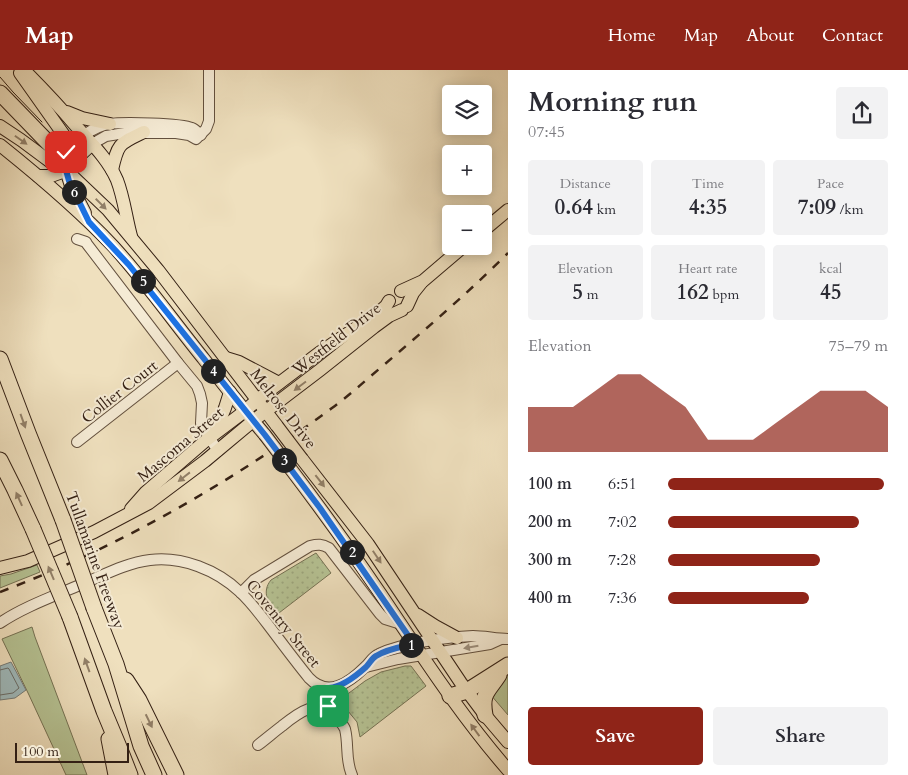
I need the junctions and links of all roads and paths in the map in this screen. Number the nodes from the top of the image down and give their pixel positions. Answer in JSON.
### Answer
{"nodes":[{"id":1,"x":18,"y":70,"type":"edge"},
{"id":2,"x":24,"y":70,"type":"edge"},
{"id":3,"x":208,"y":70,"type":"edge"},
{"id":4,"x":0,"y":93,"type":"edge"},
{"id":5,"x":64,"y":111,"type":"junction"},
{"id":6,"x":110,"y":124,"type":"junction"},
{"id":7,"x":0,"y":126,"type":"edge"},
{"id":8,"x":144,"y":132,"type":"junction"},
{"id":9,"x":195,"y":134,"type":"junction"},
{"id":10,"x":88,"y":139,"type":"junction"},
{"id":11,"x":0,"y":145,"type":"edge"},
{"id":12,"x":68,"y":145,"type":"junction"},
{"id":13,"x":47,"y":151,"type":"junction"},
{"id":14,"x":27,"y":166,"type":"junction"},
{"id":15,"x":66,"y":170,"type":"junction"},
{"id":16,"x":112,"y":170,"type":"junction"},
{"id":17,"x":38,"y":176,"type":"junction"},
{"id":18,"x":508,"y":210,"type":"edge"},
{"id":19,"x":89,"y":222,"type":"junction"},
{"id":20,"x":492,"y":223,"type":"edge"},
{"id":21,"x":131,"y":237,"type":"junction"},
{"id":22,"x":77,"y":239,"type":"dead end"},
{"id":23,"x":453,"y":255,"type":"edge"},
{"id":24,"x":423,"y":281,"type":"junction"},
{"id":25,"x":401,"y":291,"type":"junction"},
{"id":26,"x":389,"y":301,"type":"junction"},
{"id":27,"x":404,"y":308,"type":"junction"},
{"id":28,"x":226,"y":358,"type":"junction"},
{"id":29,"x":0,"y":359,"type":"edge"},
{"id":30,"x":178,"y":364,"type":"junction"},
{"id":31,"x":279,"y":383,"type":"junction"},
{"id":32,"x":230,"y":392,"type":"junction"},
{"id":33,"x":257,"y":400,"type":"junction"},
{"id":34,"x":266,"y":412,"type":"junction"},
{"id":35,"x":249,"y":416,"type":"junction"},
{"id":36,"x":212,"y":436,"type":"junction"},
{"id":37,"x":77,"y":442,"type":"dead end"},
{"id":38,"x":218,"y":451,"type":"junction"},
{"id":39,"x":0,"y":460,"type":"edge"},
{"id":40,"x":126,"y":515,"type":"junction"},
{"id":41,"x":0,"y":568,"type":"edge"},
{"id":42,"x":241,"y":593,"type":"junction"},
{"id":43,"x":413,"y":613,"type":"junction"},
{"id":44,"x":0,"y":623,"type":"edge"},
{"id":45,"x":401,"y":624,"type":"junction"},
{"id":46,"x":457,"y":638,"type":"junction"},
{"id":47,"x":505,"y":639,"type":"edge"},
{"id":48,"x":432,"y":641,"type":"junction"},
{"id":49,"x":414,"y":644,"type":"junction"},
{"id":50,"x":440,"y":652,"type":"junction"},
{"id":51,"x":422,"y":656,"type":"junction"},
{"id":52,"x":116,"y":664,"type":"junction"},
{"id":53,"x":366,"y":667,"type":"junction"},
{"id":54,"x":506,"y":667,"type":"edge"},
{"id":55,"x":325,"y":687,"type":"junction"},
{"id":56,"x":467,"y":691,"type":"junction"},
{"id":57,"x":450,"y":696,"type":"junction"},
{"id":58,"x":322,"y":709,"type":"junction"},
{"id":59,"x":104,"y":710,"type":"junction"},
{"id":60,"x":485,"y":715,"type":"junction"},
{"id":61,"x":508,"y":742,"type":"edge"},
{"id":62,"x":258,"y":745,"type":"dead end"},
{"id":63,"x":508,"y":770,"type":"edge"},
{"id":64,"x":116,"y":775,"type":"edge"},
{"id":65,"x":130,"y":775,"type":"edge"},
{"id":66,"x":154,"y":775,"type":"edge"},
{"id":67,"x":176,"y":775,"type":"edge"},
{"id":68,"x":352,"y":775,"type":"edge"}],
"edges":[{"from":1,"to":12,"type":"main road"},
{"from":2,"to":5,"type":"main road"},
{"from":3,"to":9,"type":"street"},
{"from":4,"to":13,"type":"highway"},
{"from":5,"to":6,"type":"main road"},
{"from":5,"to":10,"type":"main road"},
{"from":6,"to":9,"type":"street"},
{"from":6,"to":10,"type":"street"},
{"from":7,"to":13,"type":"main road","one_way":true},
{"from":8,"to":9,"type":"street"},
{"from":8,"to":10,"type":"street"},
{"from":8,"to":16,"type":"main road"},
{"from":10,"to":12,"type":"main road"},
{"from":10,"to":15,"type":"main road"},
{"from":10,"to":16,"type":"main road"},
{"from":11,"to":14,"type":"main road","name":"Melrose Drive"},
{"from":12,"to":13,"type":"highway"},
{"from":12,"to":15,"type":"main road"},
{"from":13,"to":14,"type":"main road"},
{"from":13,"to":15,"type":"highway"},
{"from":14,"to":17,"type":"main road","name":"Melrose Drive"},
{"from":15,"to":17,"type":"main road"},
{"from":15,"to":19,"type":"main road"},
{"from":15,"to":21,"type":"main road","name":"Melrose Drive","one_way":true},
{"from":16,"to":21,"type":"main road"},
{"from":17,"to":19,"type":"main road","name":"Melrose Drive"},
{"from":18,"to":20,"type":"main road"},
{"from":19,"to":32,"type":"main road","name":"Melrose Drive"},
{"from":21,"to":28,"type":"main road","name":"Melrose Drive"},
{"from":22,"to":30,"type":"street"},
{"from":23,"to":24,"type":"main road","name":"Westfield Drive"},
{"from":24,"to":25,"type":"main road","name":"Westfield Drive"},
{"from":24,"to":27,"type":"main road","name":"Westfield Drive"},
{"from":25,"to":26,"type":"main road","name":"Westfield Drive"},
{"from":25,"to":27,"type":"main road"},
{"from":26,"to":27,"type":"main road"},
{"from":26,"to":31,"type":"main road","name":"Westfield Drive"},
{"from":27,"to":34,"type":"main road","name":"Westfield Drive","one_way":true},
{"from":28,"to":31,"type":"main road"},
{"from":28,"to":33,"type":"main road","name":"Melrose Drive"},
{"from":29,"to":52,"type":"highway","name":"Tullamarine Freeway","one_way":true,"bridge":true},
{"from":30,"to":36,"type":"street"},
{"from":30,"to":37,"type":"street","name":"Collier Court"},
{"from":31,"to":33,"type":"main road","name":"Westfield Drive"},
{"from":32,"to":35,"type":"main road","name":"Melrose Drive"},
{"from":32,"to":36,"type":"main road"},
{"from":33,"to":34,"type":"main road","name":"Melrose Drive"},
{"from":33,"to":35,"type":"main road","name":"Mascoma Street"},
{"from":34,"to":35,"type":"main road","name":"Mascoma Street"},
{"from":34,"to":43,"type":"main road","name":"Melrose Drive","one_way":true,"bridge":true},
{"from":35,"to":36,"type":"main road","name":"Mascoma Street"},
{"from":35,"to":38,"type":"main road","name":"Mascoma Street"},
{"from":35,"to":45,"type":"main road","name":"Melrose Drive","bridge":true},
{"from":36,"to":38,"type":"street"},
{"from":36,"to":40,"type":"main road","name":"Mascoma Street"},
{"from":38,"to":40,"type":"main road","name":"Mascoma Street","one_way":true},
{"from":59,"to":39,"type":"highway","one_way":true,"bridge":true},
{"from":40,"to":41,"type":"main road","name":"Mascoma Street"},
{"from":42,"to":44,"type":"street","name":"Coventry Street"},
{"from":42,"to":45,"type":"street"},
{"from":42,"to":55,"type":"street","name":"Coventry Street"},
{"from":43,"to":46,"type":"main road"},
{"from":43,"to":48,"type":"main road","name":"Melrose Drive"},
{"from":45,"to":49,"type":"main road","name":"Melrose Drive"},
{"from":46,"to":47,"type":"street"},
{"from":46,"to":48,"type":"street"},
{"from":47,"to":50,"type":"street","one_way":true},
{"from":48,"to":49,"type":"street"},
{"from":48,"to":50,"type":"main road","name":"Melrose Drive"},
{"from":49,"to":51,"type":"main road","name":"Melrose Drive"},
{"from":49,"to":53,"type":"street"},
{"from":50,"to":51,"type":"street"},
{"from":50,"to":56,"type":"main road","name":"Melrose Drive"},
{"from":51,"to":53,"type":"street"},
{"from":51,"to":57,"type":"main road","name":"Melrose Drive"},
{"from":52,"to":66,"type":"highway","name":"Tullamarine Freeway"},
{"from":52,"to":67,"type":"highway","one_way":true},
{"from":53,"to":55,"type":"street"},
{"from":54,"to":56,"type":"highway"},
{"from":54,"to":60,"type":"highway"},
{"from":55,"to":58,"type":"street"},
{"from":56,"to":57,"type":"highway"},
{"from":56,"to":60,"type":"main road","name":"Melrose Drive"},
{"from":63,"to":57,"type":"main road","name":"Melrose Drive","one_way":true},
{"from":58,"to":62,"type":"street"},
{"from":58,"to":68,"type":"street"},
{"from":59,"to":64,"type":"highway"},
{"from":59,"to":65,"type":"highway"},
{"from":60,"to":61,"type":"main road","name":"Melrose Drive"}]}
